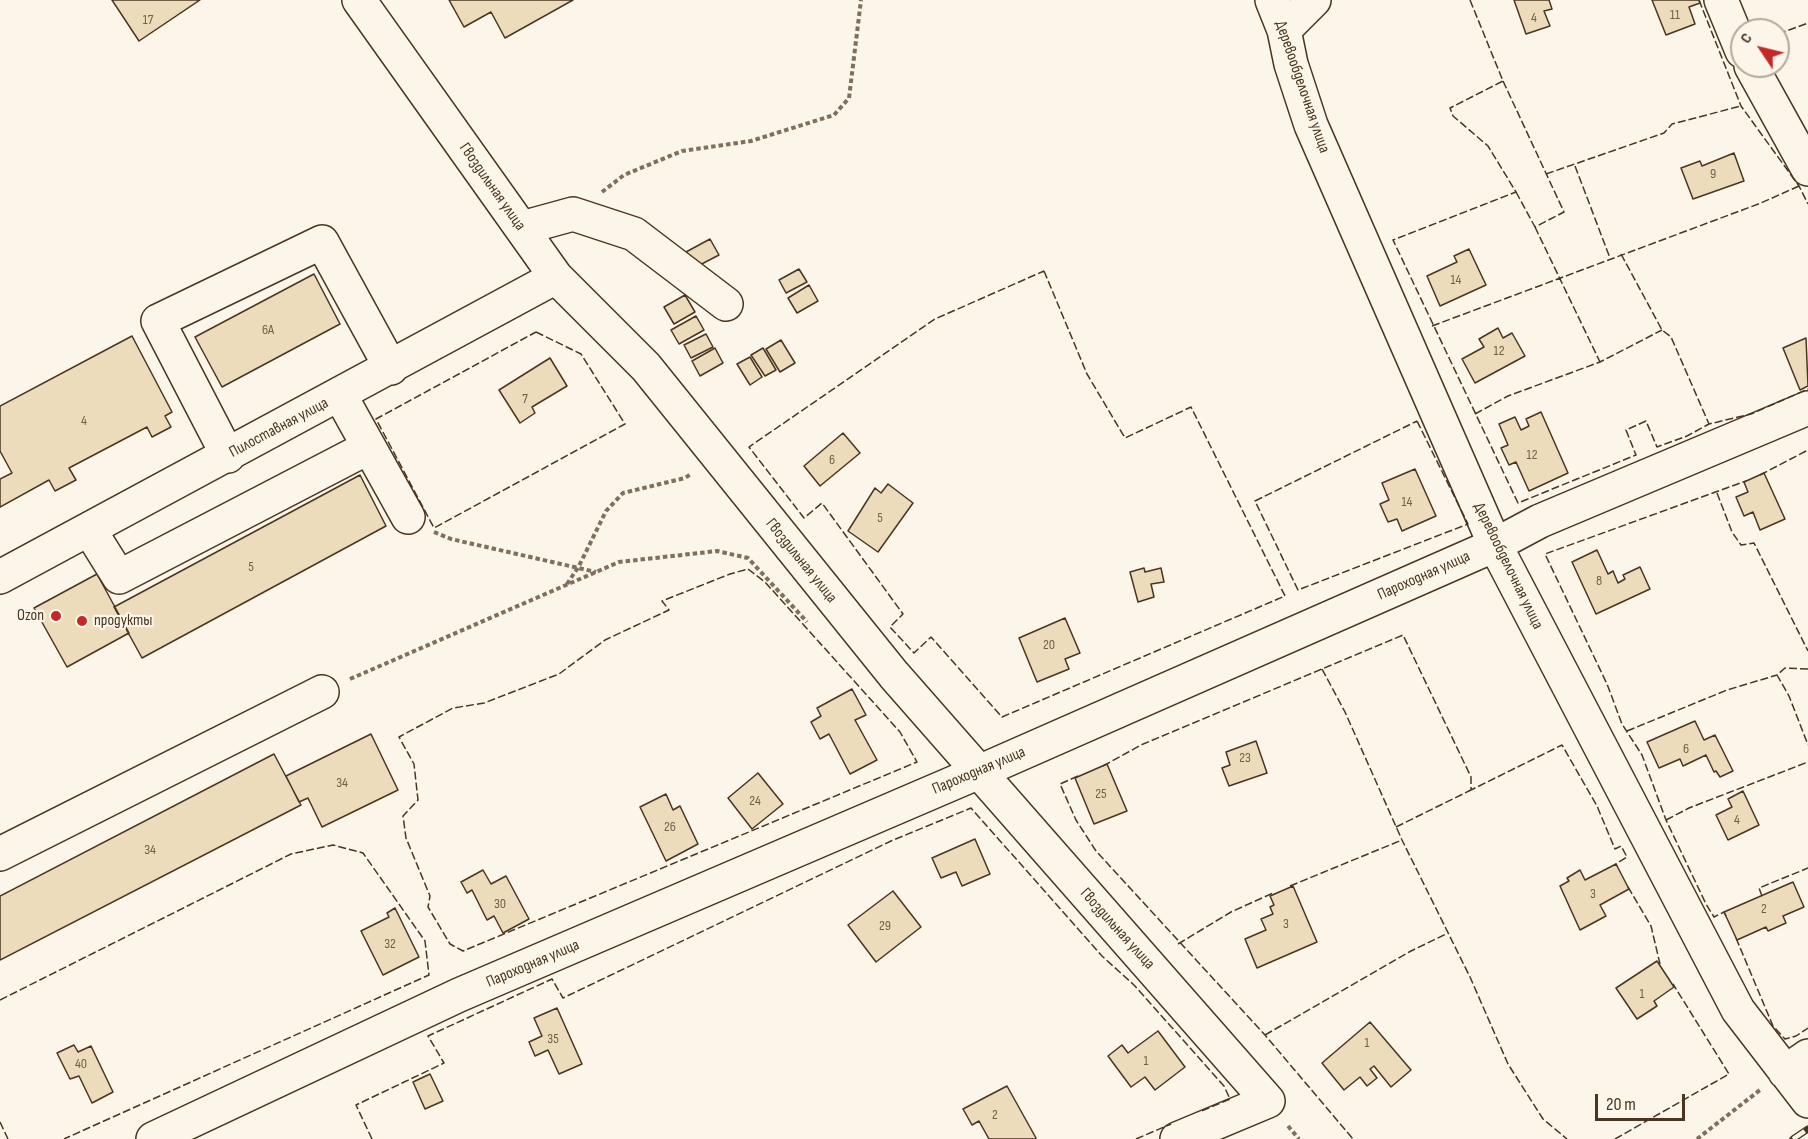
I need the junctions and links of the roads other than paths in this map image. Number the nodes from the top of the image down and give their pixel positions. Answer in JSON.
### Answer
{"nodes":[{"id":1,"x":359,"y":0,"type":"edge"},
{"id":2,"x":1272,"y":0,"type":"edge"},
{"id":3,"x":1314,"y":0,"type":"edge"},
{"id":4,"x":1721,"y":0,"type":"edge"},
{"id":5,"x":1730,"y":22,"type":"edge"},
{"id":6,"x":1284,"y":30,"type":"junction"},
{"id":7,"x":1757,"y":78,"type":"edge"},
{"id":8,"x":1808,"y":169,"type":"edge"},
{"id":9,"x":522,"y":228,"type":"junction"},
{"id":10,"x":556,"y":277,"type":"junction"},
{"id":11,"x":726,"y":304,"type":"dead end"},
{"id":12,"x":391,"y":368,"type":"junction"},
{"id":13,"x":340,"y":395,"type":"junction"},
{"id":14,"x":1808,"y":408,"type":"edge"},
{"id":15,"x":369,"y":447,"type":"junction"},
{"id":16,"x":228,"y":456,"type":"junction"},
{"id":17,"x":408,"y":517,"type":"road end"},
{"id":18,"x":89,"y":529,"type":"junction"},
{"id":19,"x":1495,"y":545,"type":"junction"},
{"id":20,"x":0,"y":577,"type":"edge"},
{"id":21,"x":322,"y":692,"type":"road end"},
{"id":22,"x":979,"y":772,"type":"junction"},
{"id":23,"x":0,"y":854,"type":"edge"},
{"id":24,"x":1796,"y":1064,"type":"edge"},
{"id":25,"x":1808,"y":1101,"type":"edge"},
{"id":26,"x":153,"y":1139,"type":"edge"},
{"id":27,"x":1177,"y":1139,"type":"edge"}],
"edges":[{"from":1,"to":9,"type":"street","name":"Гвоздильная улица"},
{"from":2,"to":6,"type":"street","name":"Деревообделочная улица"},
{"from":3,"to":6,"type":"street"},
{"from":4,"to":5,"type":"street"},
{"from":6,"to":19,"type":"street","name":"Деревообделочная улица"},
{"from":7,"to":8,"type":"street"},
{"from":9,"to":10,"type":"street","name":"Гвоздильная улица"},
{"from":9,"to":11,"type":"street"},
{"from":10,"to":12,"type":"street","name":"Пилоставная улица"},
{"from":10,"to":22,"type":"street","name":"Гвоздильная улица"},
{"from":12,"to":13,"type":"street","name":"Пилоставная улица"},
{"from":12,"to":16,"type":"street"},
{"from":13,"to":15,"type":"street"},
{"from":13,"to":16,"type":"street","name":"Пилоставная улица"},
{"from":14,"to":19,"type":"street","name":"Пароходная улица"},
{"from":15,"to":17,"type":"street"},
{"from":15,"to":18,"type":"street"},
{"from":16,"to":18,"type":"street","name":"Пилоставная улица"},
{"from":18,"to":20,"type":"street","name":"Пилоставная улица"},
{"from":19,"to":22,"type":"street","name":"Пароходная улица"},
{"from":19,"to":24,"type":"street","name":"Деревообделочная улица"},
{"from":21,"to":23,"type":"street"},
{"from":22,"to":26,"type":"street","name":"Пароходная улица"},
{"from":22,"to":27,"type":"street","name":"Гвоздильная улица"},
{"from":24,"to":25,"type":"street","name":"Деревообделочная улица"}]}
